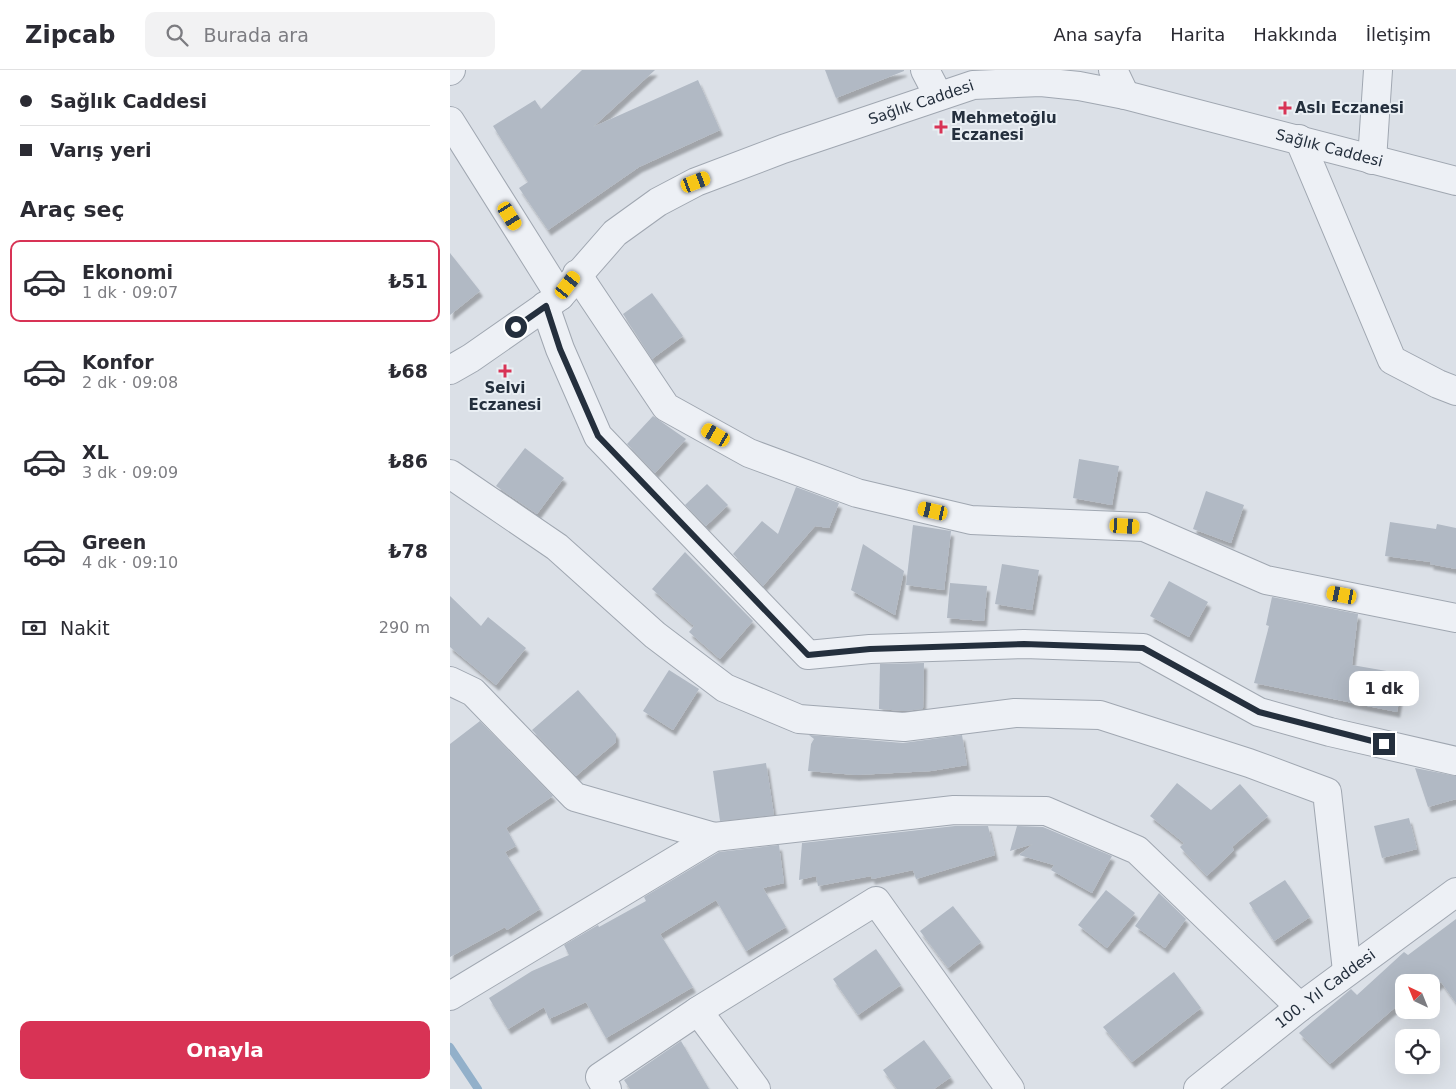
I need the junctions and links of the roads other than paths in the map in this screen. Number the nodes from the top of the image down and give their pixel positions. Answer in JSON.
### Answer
{"nodes":[{"id":1,"x":925,"y":70,"type":"edge"},
{"id":2,"x":1113,"y":70,"type":"edge"},
{"id":3,"x":1378,"y":70,"type":"edge"},
{"id":4,"x":1125,"y":95,"type":"junction"},
{"id":5,"x":938,"y":96,"type":"junction"},
{"id":6,"x":450,"y":121,"type":"edge"},
{"id":7,"x":1299,"y":139,"type":"junction"},
{"id":8,"x":1372,"y":160,"type":"junction"},
{"id":9,"x":1456,"y":181,"type":"edge"},
{"id":10,"x":577,"y":274,"type":"junction"},
{"id":11,"x":552,"y":301,"type":"junction"},
{"id":12,"x":450,"y":370,"type":"edge"},
{"id":13,"x":1456,"y":391,"type":"edge"},
{"id":14,"x":450,"y":474,"type":"edge"},
{"id":15,"x":1456,"y":618,"type":"edge"},
{"id":16,"x":450,"y":681,"type":"edge"},
{"id":17,"x":1456,"y":761,"type":"edge"},
{"id":18,"x":714,"y":837,"type":"junction"},
{"id":19,"x":1456,"y":892,"type":"edge"},
{"id":20,"x":1348,"y":971,"type":"junction"},
{"id":21,"x":450,"y":996,"type":"edge"},
{"id":22,"x":1300,"y":1007,"type":"junction"},
{"id":23,"x":698,"y":1011,"type":"junction"},
{"id":24,"x":607,"y":1089,"type":"edge"},
{"id":25,"x":756,"y":1089,"type":"edge"},
{"id":26,"x":1010,"y":1089,"type":"edge"},
{"id":27,"x":1198,"y":1089,"type":"edge"}],
"edges":[{"from":1,"to":5,"type":"street"},
{"from":2,"to":4,"type":"street"},
{"from":3,"to":8,"type":"street"},
{"from":4,"to":5,"type":"street","name":"Sağlık Caddesi"},
{"from":4,"to":7,"type":"street","name":"Sağlık Caddesi"},
{"from":5,"to":10,"type":"street","name":"Sağlık Caddesi"},
{"from":6,"to":11,"type":"street"},
{"from":7,"to":8,"type":"street","name":"Sağlık Caddesi"},
{"from":7,"to":13,"type":"street"},
{"from":8,"to":9,"type":"street","name":"Sağlık Caddesi"},
{"from":10,"to":11,"type":"street","name":"Sağlık Caddesi"},
{"from":10,"to":15,"type":"street"},
{"from":11,"to":12,"type":"street","name":"Sağlık Caddesi"},
{"from":11,"to":17,"type":"street"},
{"from":14,"to":20,"type":"street"},
{"from":16,"to":18,"type":"street"},
{"from":18,"to":21,"type":"street"},
{"from":18,"to":22,"type":"street"},
{"from":19,"to":20,"type":"street","name":"100. Yıl Caddesi"},
{"from":20,"to":22,"type":"street","name":"100. Yıl Caddesi"},
{"from":22,"to":27,"type":"street","name":"100. Yıl Caddesi"},
{"from":23,"to":24,"type":"street"},
{"from":23,"to":25,"type":"street"},
{"from":23,"to":26,"type":"street"}]}
